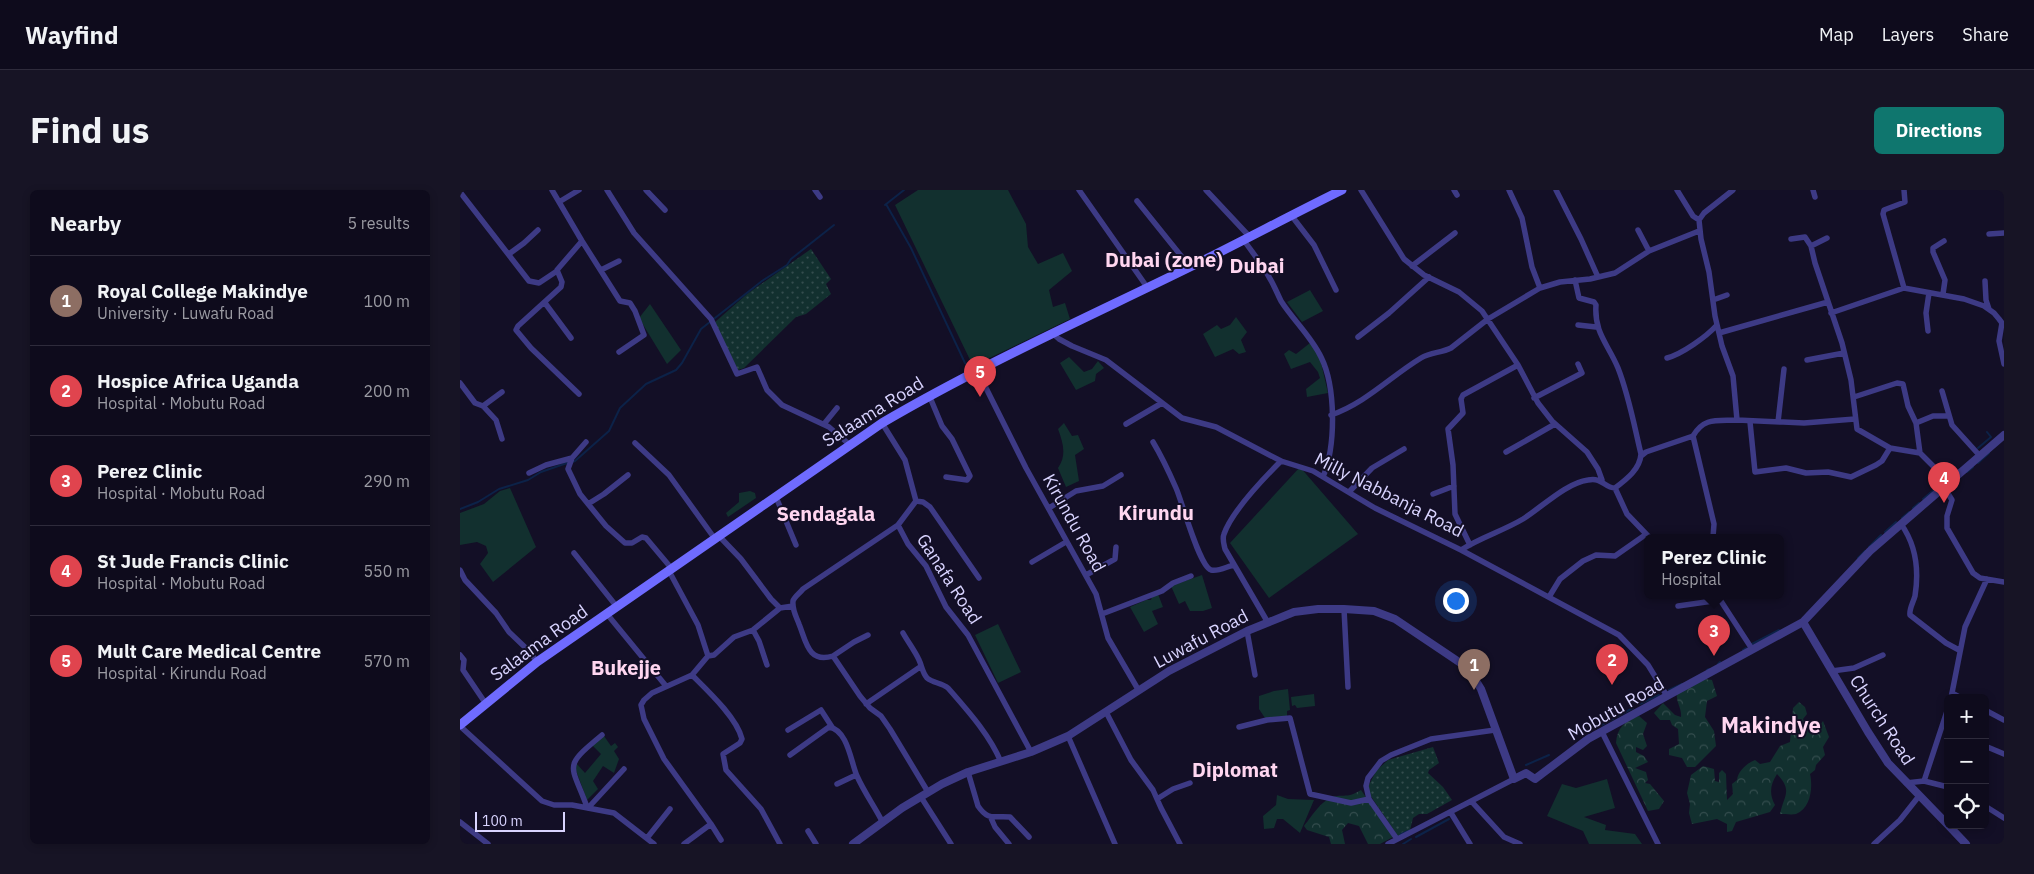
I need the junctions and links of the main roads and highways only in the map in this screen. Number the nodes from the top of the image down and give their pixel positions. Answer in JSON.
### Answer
{"nodes":[{"id":1,"x":1342,"y":190,"type":"edge"},
{"id":2,"x":460,"y":726,"type":"edge"}],
"edges":[{"from":1,"to":2,"type":"main road","name":"Salaama Road"}]}
